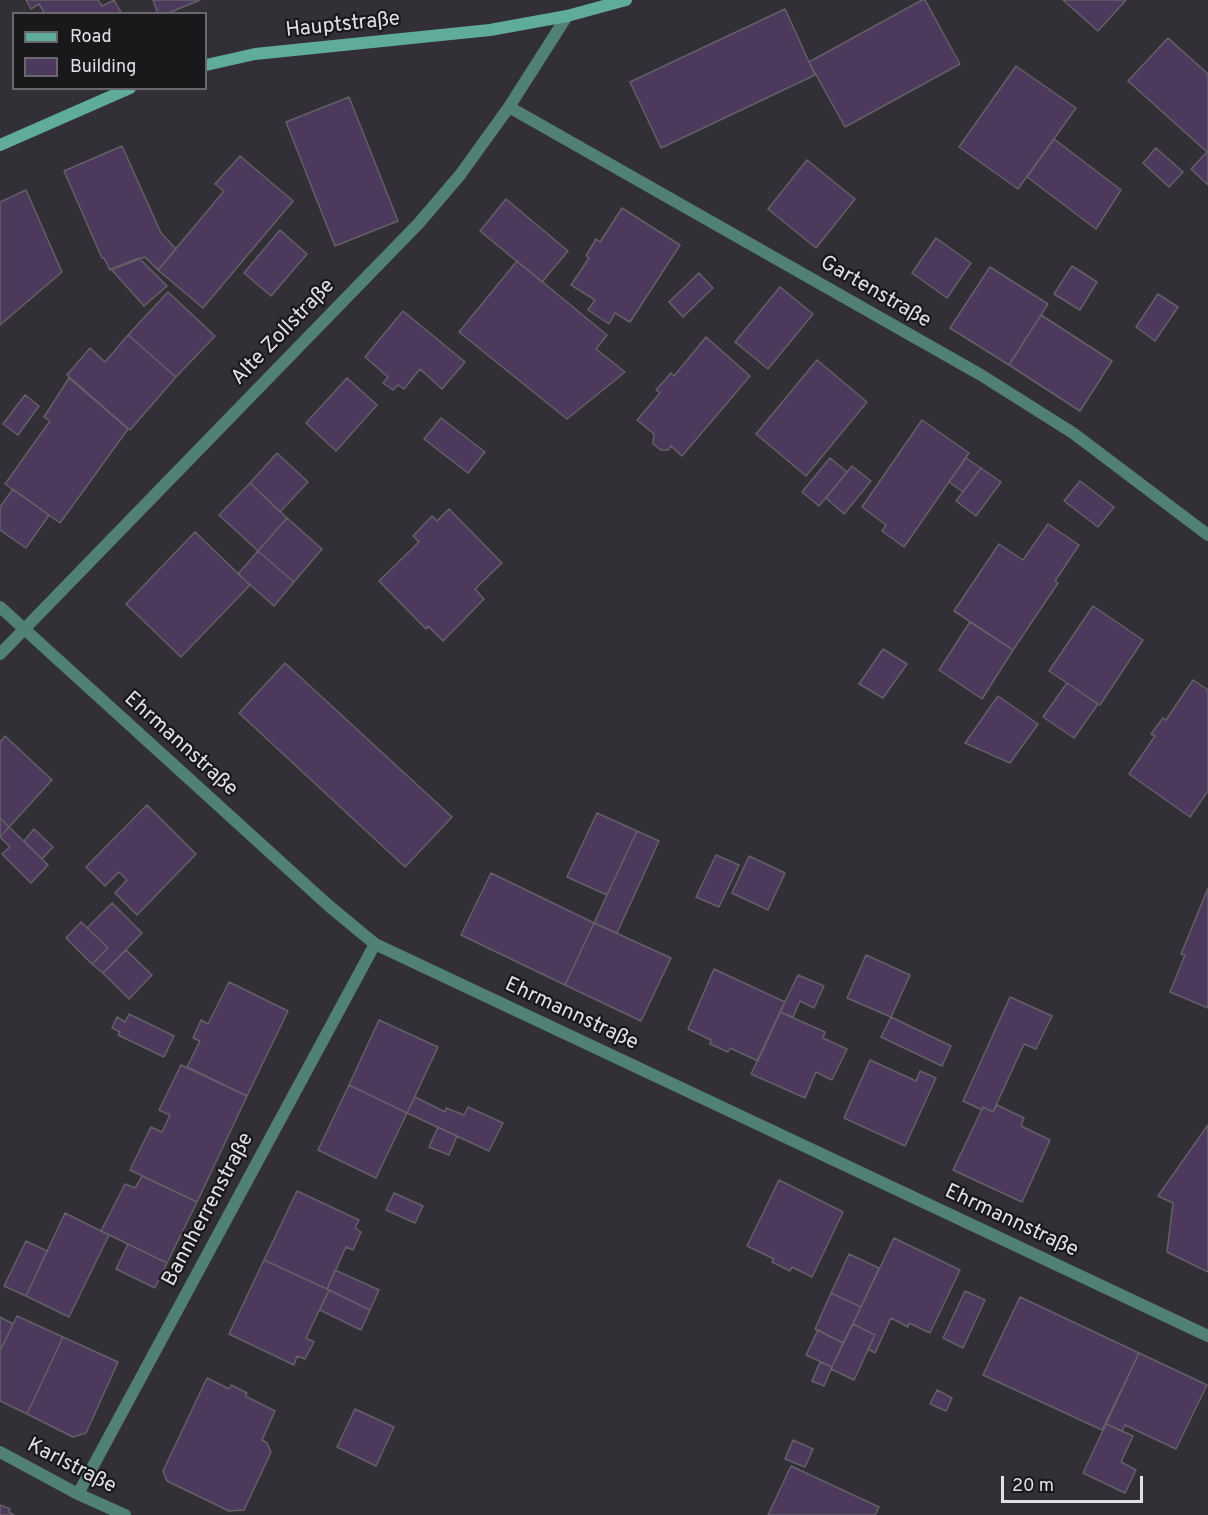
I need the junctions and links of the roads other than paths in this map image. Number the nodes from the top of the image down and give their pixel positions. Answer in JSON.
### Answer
{"nodes":[{"id":1,"x":626,"y":0,"type":"edge"},
{"id":2,"x":567,"y":16,"type":"junction"},
{"id":3,"x":207,"y":65,"type":"edge"},
{"id":4,"x":125,"y":90,"type":"edge"},
{"id":5,"x":509,"y":107,"type":"junction"},
{"id":6,"x":0,"y":144,"type":"edge"},
{"id":7,"x":1208,"y":535,"type":"edge"},
{"id":8,"x":0,"y":607,"type":"edge"},
{"id":9,"x":24,"y":629,"type":"junction"},
{"id":10,"x":0,"y":654,"type":"edge"},
{"id":11,"x":375,"y":944,"type":"junction"},
{"id":12,"x":1208,"y":1336,"type":"edge"},
{"id":13,"x":0,"y":1452,"type":"edge"},
{"id":14,"x":78,"y":1494,"type":"junction"},
{"id":15,"x":125,"y":1515,"type":"edge"}],
"edges":[{"from":1,"to":2,"type":"street","name":"Hauptstraße"},
{"from":2,"to":3,"type":"street","name":"Hauptstraße"},
{"from":2,"to":5,"type":"street","name":"Alte Zollstraße"},
{"from":4,"to":6,"type":"street"},
{"from":5,"to":7,"type":"street","name":"Gartenstraße"},
{"from":5,"to":9,"type":"street","name":"Alte Zollstraße"},
{"from":8,"to":9,"type":"street","name":"Ehrmannstraße"},
{"from":9,"to":10,"type":"street","name":"Alte Zollstraße"},
{"from":9,"to":11,"type":"street","name":"Ehrmannstraße"},
{"from":11,"to":12,"type":"street","name":"Ehrmannstraße"},
{"from":11,"to":14,"type":"street","name":"Bannherrenstraße"},
{"from":13,"to":14,"type":"street","name":"Karlstraße"},
{"from":14,"to":15,"type":"street","name":"Karlstraße"}]}
